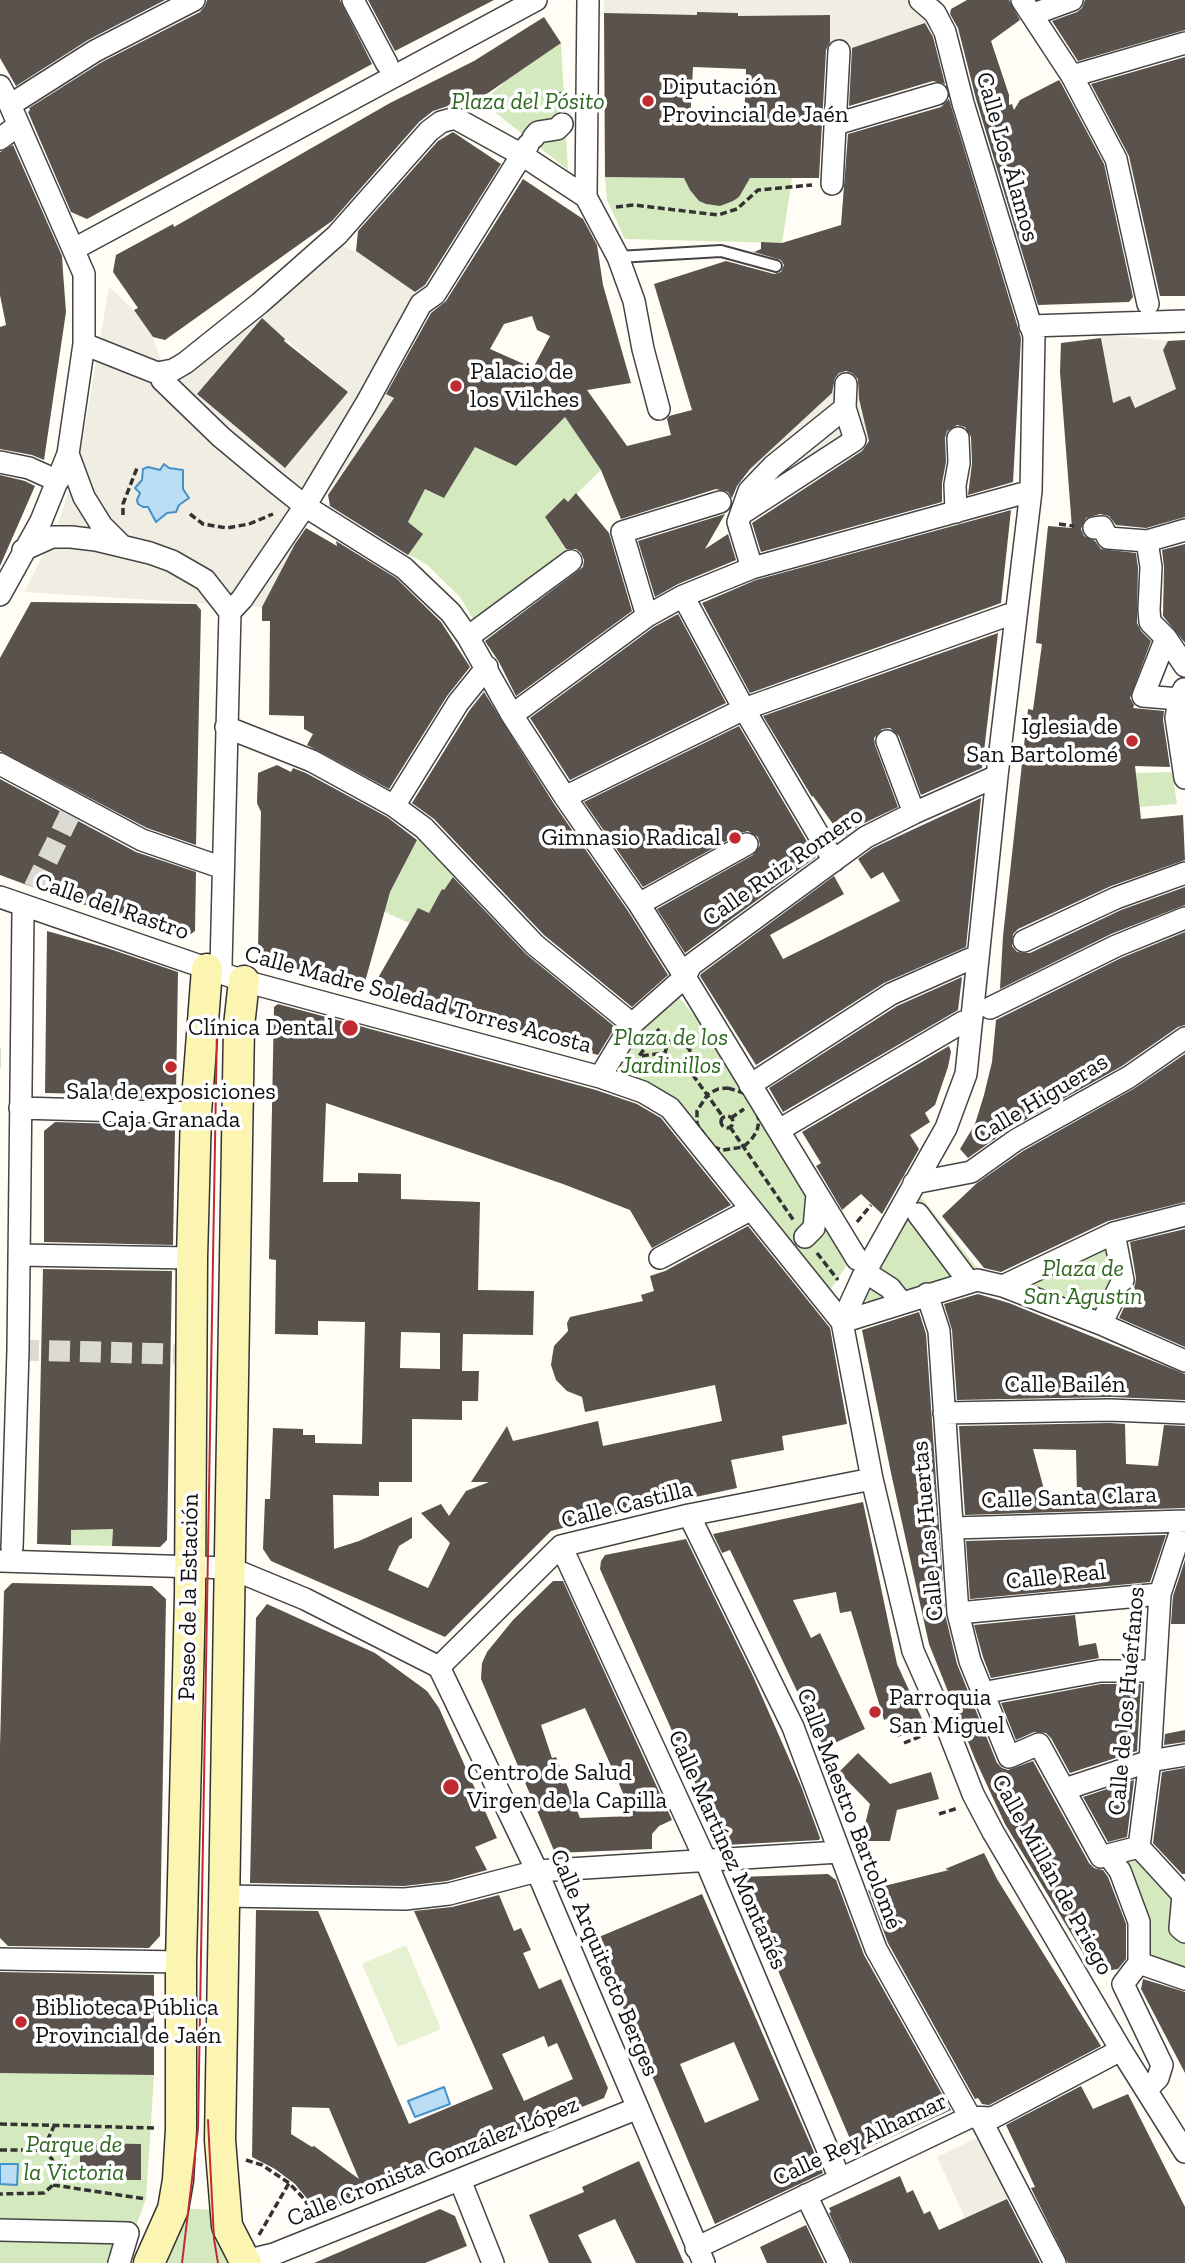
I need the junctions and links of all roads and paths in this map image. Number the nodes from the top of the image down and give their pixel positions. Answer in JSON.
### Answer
{"nodes":[{"id":1,"x":194,"y":0,"type":"edge"},
{"id":2,"x":353,"y":0,"type":"edge"},
{"id":3,"x":537,"y":0,"type":"edge"},
{"id":4,"x":588,"y":0,"type":"edge"},
{"id":5,"x":1072,"y":0,"type":"edge"},
{"id":6,"x":931,"y":1,"type":"edge"},
{"id":7,"x":1028,"y":7,"type":"edge"},
{"id":8,"x":1185,"y":43,"type":"edge"},
{"id":9,"x":839,"y":51,"type":"dead end"},
{"id":10,"x":387,"y":64,"type":"dead end"},
{"id":11,"x":1072,"y":76,"type":"junction"},
{"id":12,"x":560,"y":92,"type":"dead end"},
{"id":13,"x":937,"y":94,"type":"dead end"},
{"id":14,"x":5,"y":95,"type":"edge"},
{"id":15,"x":562,"y":116,"type":"joint"},
{"id":16,"x":836,"y":124,"type":"junction"},
{"id":17,"x":17,"y":126,"type":"dead end"},
{"id":18,"x":0,"y":139,"type":"edge"},
{"id":19,"x":528,"y":146,"type":"junction"},
{"id":20,"x":832,"y":184,"type":"joint"},
{"id":21,"x":586,"y":197,"type":"junction"},
{"id":22,"x":608,"y":208,"type":"dead end"},
{"id":23,"x":74,"y":249,"type":"junction"},
{"id":24,"x":618,"y":257,"type":"junction"},
{"id":25,"x":776,"y":266,"type":"dead end"},
{"id":26,"x":1148,"y":304,"type":"dead end"},
{"id":27,"x":1185,"y":321,"type":"edge"},
{"id":28,"x":1030,"y":326,"type":"junction"},
{"id":29,"x":84,"y":344,"type":"junction"},
{"id":30,"x":162,"y":380,"type":"dead end"},
{"id":31,"x":846,"y":384,"type":"dead end"},
{"id":32,"x":845,"y":408,"type":"junction"},
{"id":33,"x":659,"y":409,"type":"dead end"},
{"id":34,"x":958,"y":438,"type":"dead end"},
{"id":35,"x":68,"y":454,"type":"junction"},
{"id":36,"x":0,"y":462,"type":"edge"},
{"id":37,"x":137,"y":468,"type":"dead end"},
{"id":38,"x":58,"y":481,"type":"junction"},
{"id":39,"x":1020,"y":494,"type":"dead end"},
{"id":40,"x":720,"y":502,"type":"dead end"},
{"id":41,"x":305,"y":506,"type":"junction"},
{"id":42,"x":956,"y":512,"type":"junction"},
{"id":43,"x":190,"y":514,"type":"dead end"},
{"id":44,"x":741,"y":514,"type":"junction"},
{"id":45,"x":123,"y":515,"type":"dead end"},
{"id":46,"x":1094,"y":528,"type":"dead end"},
{"id":47,"x":1185,"y":530,"type":"edge"},
{"id":48,"x":1147,"y":541,"type":"junction"},
{"id":49,"x":122,"y":546,"type":"junction"},
{"id":50,"x":23,"y":551,"type":"junction"},
{"id":51,"x":570,"y":561,"type":"dead end"},
{"id":52,"x":752,"y":568,"type":"junction"},
{"id":53,"x":0,"y":595,"type":"edge"},
{"id":54,"x":683,"y":596,"type":"junction"},
{"id":55,"x":230,"y":612,"type":"junction"},
{"id":56,"x":1008,"y":615,"type":"dead end"},
{"id":57,"x":647,"y":616,"type":"junction"},
{"id":58,"x":468,"y":637,"type":"junction"},
{"id":59,"x":1166,"y":638,"type":"junction"},
{"id":60,"x":1185,"y":666,"type":"edge"},
{"id":61,"x":486,"y":667,"type":"junction"},
{"id":62,"x":1181,"y":706,"type":"edge"},
{"id":63,"x":744,"y":709,"type":"junction"},
{"id":64,"x":512,"y":715,"type":"junction"},
{"id":65,"x":226,"y":727,"type":"junction"},
{"id":66,"x":887,"y":741,"type":"dead end"},
{"id":67,"x":0,"y":764,"type":"edge"},
{"id":68,"x":997,"y":776,"type":"junction"},
{"id":69,"x":1185,"y":778,"type":"edge"},
{"id":70,"x":565,"y":797,"type":"junction"},
{"id":71,"x":394,"y":806,"type":"junction"},
{"id":72,"x":914,"y":813,"type":"junction"},
{"id":73,"x":747,"y":844,"type":"dead end"},
{"id":74,"x":834,"y":861,"type":"junction"},
{"id":75,"x":223,"y":867,"type":"junction"},
{"id":76,"x":1185,"y":873,"type":"edge"},
{"id":77,"x":0,"y":897,"type":"edge"},
{"id":78,"x":28,"y":899,"type":"tunnel mouth"},
{"id":79,"x":639,"y":904,"type":"junction"},
{"id":80,"x":1185,"y":918,"type":"edge"},
{"id":81,"x":1024,"y":941,"type":"dead end"},
{"id":82,"x":970,"y":959,"type":"dead end"},
{"id":83,"x":224,"y":972,"type":"junction"},
{"id":84,"x":685,"y":978,"type":"junction"},
{"id":85,"x":990,"y":1008,"type":"dead end"},
{"id":86,"x":963,"y":1022,"type":"dead end"},
{"id":87,"x":632,"y":1024,"type":"junction"},
{"id":88,"x":658,"y":1031,"type":"dead end"},
{"id":89,"x":1185,"y":1038,"type":"edge"},
{"id":90,"x":670,"y":1042,"type":"junction"},
{"id":91,"x":617,"y":1048,"type":"junction"},
{"id":92,"x":664,"y":1053,"type":"junction"},
{"id":93,"x":11,"y":1061,"type":"edge"},
{"id":94,"x":685,"y":1064,"type":"junction"},
{"id":95,"x":600,"y":1077,"type":"junction"},
{"id":96,"x":751,"y":1084,"type":"junction"},
{"id":97,"x":708,"y":1094,"type":"junction"},
{"id":98,"x":20,"y":1108,"type":"junction"},
{"id":99,"x":196,"y":1113,"type":"junction"},
{"id":100,"x":723,"y":1117,"type":"junction"},
{"id":101,"x":730,"y":1127,"type":"junction"},
{"id":102,"x":779,"y":1130,"type":"junction"},
{"id":103,"x":743,"y":1147,"type":"junction"},
{"id":104,"x":914,"y":1183,"type":"junction"},
{"id":105,"x":817,"y":1194,"type":"junction"},
{"id":106,"x":750,"y":1210,"type":"junction"},
{"id":107,"x":918,"y":1214,"type":"dead end"},
{"id":108,"x":1185,"y":1215,"type":"edge"},
{"id":109,"x":1114,"y":1233,"type":"junction"},
{"id":110,"x":805,"y":1237,"type":"junction"},
{"id":111,"x":19,"y":1255,"type":"junction"},
{"id":112,"x":192,"y":1258,"type":"junction"},
{"id":113,"x":660,"y":1258,"type":"dead end"},
{"id":114,"x":861,"y":1266,"type":"junction"},
{"id":115,"x":969,"y":1282,"type":"junction"},
{"id":116,"x":841,"y":1283,"type":"dead end"},
{"id":117,"x":1003,"y":1286,"type":"junction"},
{"id":118,"x":927,"y":1294,"type":"junction"},
{"id":119,"x":901,"y":1302,"type":"junction"},
{"id":120,"x":842,"y":1322,"type":"junction"},
{"id":121,"x":1101,"y":1324,"type":"junction"},
{"id":122,"x":1185,"y":1361,"type":"edge"},
{"id":123,"x":944,"y":1413,"type":"junction"},
{"id":124,"x":1185,"y":1413,"type":"edge"},
{"id":125,"x":872,"y":1479,"type":"junction"},
{"id":126,"x":689,"y":1515,"type":"junction"},
{"id":127,"x":1184,"y":1521,"type":"edge"},
{"id":128,"x":954,"y":1528,"type":"junction"},
{"id":129,"x":561,"y":1546,"type":"junction"},
{"id":130,"x":6,"y":1555,"type":"edge"},
{"id":131,"x":190,"y":1567,"type":"junction"},
{"id":132,"x":230,"y":1568,"type":"junction"},
{"id":133,"x":1160,"y":1594,"type":"junction"},
{"id":134,"x":958,"y":1613,"type":"junction"},
{"id":135,"x":439,"y":1667,"type":"junction"},
{"id":136,"x":1154,"y":1671,"type":"junction"},
{"id":137,"x":982,"y":1693,"type":"junction"},
{"id":138,"x":931,"y":1732,"type":"dead end"},
{"id":139,"x":904,"y":1743,"type":"dead end"},
{"id":140,"x":1185,"y":1755,"type":"edge"},
{"id":141,"x":1150,"y":1761,"type":"junction"},
{"id":142,"x":1065,"y":1788,"type":"junction"},
{"id":143,"x":963,"y":1807,"type":"dead end"},
{"id":144,"x":939,"y":1814,"type":"dead end"},
{"id":145,"x":1139,"y":1847,"type":"junction"},
{"id":146,"x":839,"y":1852,"type":"junction"},
{"id":147,"x":1108,"y":1855,"type":"junction"},
{"id":148,"x":705,"y":1859,"type":"junction"},
{"id":149,"x":537,"y":1871,"type":"junction"},
{"id":150,"x":224,"y":1896,"type":"junction"},
{"id":151,"x":1185,"y":1932,"type":"edge"},
{"id":152,"x":0,"y":1959,"type":"edge"},
{"id":153,"x":181,"y":1962,"type":"junction"},
{"id":154,"x":1139,"y":1963,"type":"junction"},
{"id":155,"x":1185,"y":1979,"type":"edge"},
{"id":156,"x":1121,"y":2050,"type":"junction"},
{"id":157,"x":1146,"y":2090,"type":"junction"},
{"id":158,"x":638,"y":2108,"type":"junction"},
{"id":159,"x":975,"y":2118,"type":"junction"},
{"id":160,"x":0,"y":2124,"type":"edge"},
{"id":161,"x":54,"y":2126,"type":"junction"},
{"id":162,"x":161,"y":2128,"type":"dead end"},
{"id":163,"x":0,"y":2150,"type":"edge"},
{"id":164,"x":43,"y":2150,"type":"junction"},
{"id":165,"x":1185,"y":2152,"type":"edge"},
{"id":166,"x":237,"y":2158,"type":"dead end"},
{"id":167,"x":840,"y":2179,"type":"junction"},
{"id":168,"x":460,"y":2180,"type":"junction"},
{"id":169,"x":289,"y":2183,"type":"junction"},
{"id":170,"x":53,"y":2185,"type":"junction"},
{"id":171,"x":0,"y":2194,"type":"edge"},
{"id":172,"x":806,"y":2195,"type":"junction"},
{"id":173,"x":146,"y":2199,"type":"dead end"},
{"id":174,"x":317,"y":2219,"type":"dead end"},
{"id":175,"x":0,"y":2230,"type":"edge"},
{"id":176,"x":259,"y":2235,"type":"dead end"},
{"id":177,"x":700,"y":2255,"type":"edge"},
{"id":178,"x":245,"y":2262,"type":"edge"},
{"id":179,"x":119,"y":2263,"type":"edge"},
{"id":180,"x":149,"y":2263,"type":"edge"},
{"id":181,"x":493,"y":2263,"type":"edge"},
{"id":182,"x":839,"y":2263,"type":"edge"},
{"id":183,"x":1055,"y":2263,"type":"edge"}],
"edges":[{"from":1,"to":14,"type":"street"},
{"from":2,"to":10,"type":"street"},
{"from":3,"to":23,"type":"street"},
{"from":4,"to":21,"type":"street"},
{"from":5,"to":7,"type":"street"},
{"from":6,"to":28,"type":"street","name":"Calle Los Álamos"},
{"from":7,"to":11,"type":"street"},
{"from":8,"to":11,"type":"street"},
{"from":9,"to":16,"type":"street"},
{"from":11,"to":26,"type":"street"},
{"from":12,"to":15,"type":"path"},
{"from":13,"to":16,"type":"street"},
{"from":14,"to":23,"type":"street"},
{"from":15,"to":19,"type":"street"},
{"from":16,"to":20,"type":"street"},
{"from":17,"to":18,"type":"street"},
{"from":19,"to":21,"type":"street"},
{"from":19,"to":29,"type":"street"},
{"from":19,"to":41,"type":"street"},
{"from":20,"to":22,"type":"path"},
{"from":21,"to":24,"type":"street"},
{"from":23,"to":29,"type":"street"},
{"from":24,"to":25,"type":"lane"},
{"from":24,"to":33,"type":"street"},
{"from":27,"to":28,"type":"street"},
{"from":28,"to":68,"type":"street","name":"Calle Los Álamos"},
{"from":29,"to":35,"type":"street"},
{"from":30,"to":41,"type":"street"},
{"from":31,"to":32,"type":"street"},
{"from":32,"to":44,"type":"street"},
{"from":32,"to":44,"type":"street"},
{"from":34,"to":42,"type":"street"},
{"from":35,"to":38,"type":"street"},
{"from":35,"to":49,"type":"street"},
{"from":36,"to":38,"type":"street"},
{"from":37,"to":45,"type":"path"},
{"from":38,"to":50,"type":"street"},
{"from":39,"to":42,"type":"street"},
{"from":40,"to":57,"type":"street"},
{"from":41,"to":43,"type":"path"},
{"from":41,"to":55,"type":"street"},
{"from":41,"to":58,"type":"street"},
{"from":42,"to":52,"type":"street"},
{"from":44,"to":52,"type":"street"},
{"from":46,"to":48,"type":"street"},
{"from":47,"to":48,"type":"street"},
{"from":48,"to":59,"type":"street"},
{"from":49,"to":50,"type":"street"},
{"from":49,"to":55,"type":"street"},
{"from":50,"to":53,"type":"street"},
{"from":51,"to":58,"type":"street"},
{"from":52,"to":54,"type":"street"},
{"from":54,"to":57,"type":"street"},
{"from":54,"to":63,"type":"street"},
{"from":55,"to":65,"type":"street"},
{"from":56,"to":63,"type":"street"},
{"from":57,"to":64,"type":"street"},
{"from":58,"to":61,"type":"street"},
{"from":59,"to":60,"type":"street"},
{"from":59,"to":62,"type":"street"},
{"from":61,"to":64,"type":"street"},
{"from":61,"to":71,"type":"street"},
{"from":62,"to":69,"type":"street"},
{"from":63,"to":70,"type":"street"},
{"from":63,"to":74,"type":"street"},
{"from":64,"to":70,"type":"street"},
{"from":65,"to":71,"type":"street"},
{"from":65,"to":75,"type":"street"},
{"from":66,"to":72,"type":"street"},
{"from":67,"to":75,"type":"street"},
{"from":68,"to":72,"type":"street","name":"Calle Ruiz Romero"},
{"from":68,"to":104,"type":"street","name":"Calle Los Álamos"},
{"from":70,"to":79,"type":"street"},
{"from":71,"to":87,"type":"street"},
{"from":72,"to":74,"type":"street","name":"Calle Ruiz Romero"},
{"from":73,"to":79,"type":"street"},
{"from":74,"to":84,"type":"street","name":"Calle Ruiz Romero"},
{"from":75,"to":83,"type":"street"},
{"from":76,"to":81,"type":"street"},
{"from":77,"to":83,"type":"street","name":"Calle del Rastro"},
{"from":78,"to":93,"type":"street"},
{"from":79,"to":84,"type":"street"},
{"from":80,"to":85,"type":"street"},
{"from":82,"to":96,"type":"street"},
{"from":83,"to":95,"type":"street","name":"Calle Madre Soledad Torres Acosta"},
{"from":83,"to":99,"type":"main road","name":"Paseo de la Estación"},
{"from":83,"to":132,"type":"main road","name":"Paseo de la Estación"},
{"from":84,"to":87,"type":"street","name":"Calle Ruiz Romero"},
{"from":84,"to":96,"type":"street"},
{"from":86,"to":102,"type":"street"},
{"from":87,"to":91,"type":"street","name":"Calle Ruiz Romero"},
{"from":88,"to":90,"type":"path"},
{"from":89,"to":104,"type":"street","name":"Calle Higueras"},
{"from":90,"to":92,"type":"path"},
{"from":90,"to":94,"type":"path"},
{"from":91,"to":92,"type":"path"},
{"from":91,"to":95,"type":"street","name":"Calle Ruiz Romero"},
{"from":92,"to":94,"type":"path"},
{"from":93,"to":98,"type":"street"},
{"from":94,"to":97,"type":"path"},
{"from":95,"to":106,"type":"street","name":"Calle Madre Soledad Torres Acosta"},
{"from":96,"to":102,"type":"street"},
{"from":97,"to":100,"type":"path"},
{"from":97,"to":103,"type":"path"},
{"from":97,"to":103,"type":"path"},
{"from":98,"to":99,"type":"street"},
{"from":98,"to":111,"type":"street"},
{"from":99,"to":112,"type":"main road","name":"Paseo de la Estación"},
{"from":100,"to":101,"type":"path"},
{"from":100,"to":101,"type":"path"},
{"from":101,"to":103,"type":"path"},
{"from":102,"to":105,"type":"street"},
{"from":103,"to":110,"type":"path"},
{"from":104,"to":114,"type":"street","name":"Calle Los Álamos"},
{"from":105,"to":110,"type":"street"},
{"from":105,"to":114,"type":"street"},
{"from":106,"to":113,"type":"street"},
{"from":106,"to":120,"type":"street","name":"Calle Madre Soledad Torres Acosta"},
{"from":107,"to":115,"type":"street"},
{"from":108,"to":109,"type":"street"},
{"from":109,"to":117,"type":"street"},
{"from":109,"to":121,"type":"street"},
{"from":110,"to":116,"type":"path"},
{"from":111,"to":112,"type":"street"},
{"from":111,"to":130,"type":"street"},
{"from":112,"to":131,"type":"main road","name":"Paseo de la Estación"},
{"from":114,"to":119,"type":"street"},
{"from":114,"to":120,"type":"street","name":"Calle Los Álamos"},
{"from":115,"to":117,"type":"street"},
{"from":115,"to":118,"type":"street"},
{"from":117,"to":121,"type":"street"},
{"from":118,"to":119,"type":"street"},
{"from":118,"to":123,"type":"street","name":"Calle Las Huertas"},
{"from":119,"to":120,"type":"street"},
{"from":120,"to":125,"type":"street","name":"Calle Millán de Priego"},
{"from":121,"to":122,"type":"street"},
{"from":123,"to":124,"type":"street","name":"Calle Bailén"},
{"from":123,"to":128,"type":"street","name":"Calle Las Huertas"},
{"from":125,"to":126,"type":"street","name":"Calle Castilla"},
{"from":125,"to":156,"type":"street","name":"Calle Millán de Priego"},
{"from":126,"to":129,"type":"street","name":"Calle Castilla"},
{"from":126,"to":146,"type":"street","name":"Calle Maestro Bartolomé"},
{"from":127,"to":128,"type":"street","name":"Calle Santa Clara"},
{"from":127,"to":133,"type":"street","name":"Calle de los Huérfanos"},
{"from":128,"to":134,"type":"street","name":"Calle Las Huertas"},
{"from":129,"to":135,"type":"street","name":"Calle Castilla"},
{"from":129,"to":148,"type":"street","name":"Calle Martínez Montañés"},
{"from":130,"to":131,"type":"street"},
{"from":131,"to":132,"type":"street"},
{"from":131,"to":153,"type":"main road","name":"Paseo de la Estación"},
{"from":132,"to":135,"type":"street"},
{"from":132,"to":150,"type":"main road","name":"Paseo de la Estación"},
{"from":133,"to":134,"type":"street","name":"Calle Real"},
{"from":133,"to":136,"type":"street","name":"Calle de los Huérfanos"},
{"from":134,"to":137,"type":"street","name":"Calle Las Huertas"},
{"from":135,"to":149,"type":"street","name":"Calle Arquitecto Berges"},
{"from":136,"to":137,"type":"street"},
{"from":136,"to":141,"type":"street","name":"Calle de los Huérfanos"},
{"from":137,"to":142,"type":"street","name":"Calle Las Huertas"},
{"from":138,"to":139,"type":"path"},
{"from":140,"to":141,"type":"street"},
{"from":141,"to":142,"type":"street"},
{"from":141,"to":145,"type":"street","name":"Calle de los Huérfanos"},
{"from":142,"to":147,"type":"street","name":"Calle Las Huertas"},
{"from":143,"to":144,"type":"path"},
{"from":145,"to":147,"type":"street"},
{"from":145,"to":151,"type":"street"},
{"from":146,"to":148,"type":"street"},
{"from":146,"to":159,"type":"street","name":"Calle Maestro Bartolomé"},
{"from":147,"to":154,"type":"street"},
{"from":148,"to":149,"type":"street"},
{"from":148,"to":167,"type":"street","name":"Calle Martínez Montañés"},
{"from":149,"to":150,"type":"street"},
{"from":149,"to":158,"type":"street","name":"Calle Arquitecto Berges"},
{"from":150,"to":178,"type":"main road","name":"Paseo de la Estación"},
{"from":152,"to":153,"type":"street"},
{"from":153,"to":180,"type":"main road","name":"Paseo de la Estación"},
{"from":154,"to":155,"type":"street"},
{"from":154,"to":157,"type":"street"},
{"from":156,"to":157,"type":"street","name":"Calle Millán de Priego"},
{"from":156,"to":159,"type":"street","name":"Calle Rey Alhamar"},
{"from":157,"to":165,"type":"street","name":"Calle Millán de Priego"},
{"from":158,"to":168,"type":"street","name":"Calle Cronista González López"},
{"from":158,"to":177,"type":"street","name":"Calle Arquitecto Berges"},
{"from":159,"to":167,"type":"street","name":"Calle Rey Alhamar"},
{"from":159,"to":183,"type":"street","name":"Calle Maestro Bartolomé"},
{"from":160,"to":161,"type":"path"},
{"from":161,"to":162,"type":"path"},
{"from":161,"to":164,"type":"path"},
{"from":163,"to":164,"type":"path"},
{"from":164,"to":170,"type":"path"},
{"from":166,"to":169,"type":"path"},
{"from":167,"to":172,"type":"street","name":"Calle Rey Alhamar"},
{"from":168,"to":178,"type":"street","name":"Calle Cronista González López"},
{"from":168,"to":181,"type":"street"},
{"from":169,"to":174,"type":"path"},
{"from":169,"to":176,"type":"path"},
{"from":170,"to":171,"type":"path"},
{"from":170,"to":173,"type":"path"},
{"from":172,"to":177,"type":"street","name":"Calle Rey Alhamar"},
{"from":172,"to":182,"type":"street"},
{"from":175,"to":179,"type":"street"}]}
